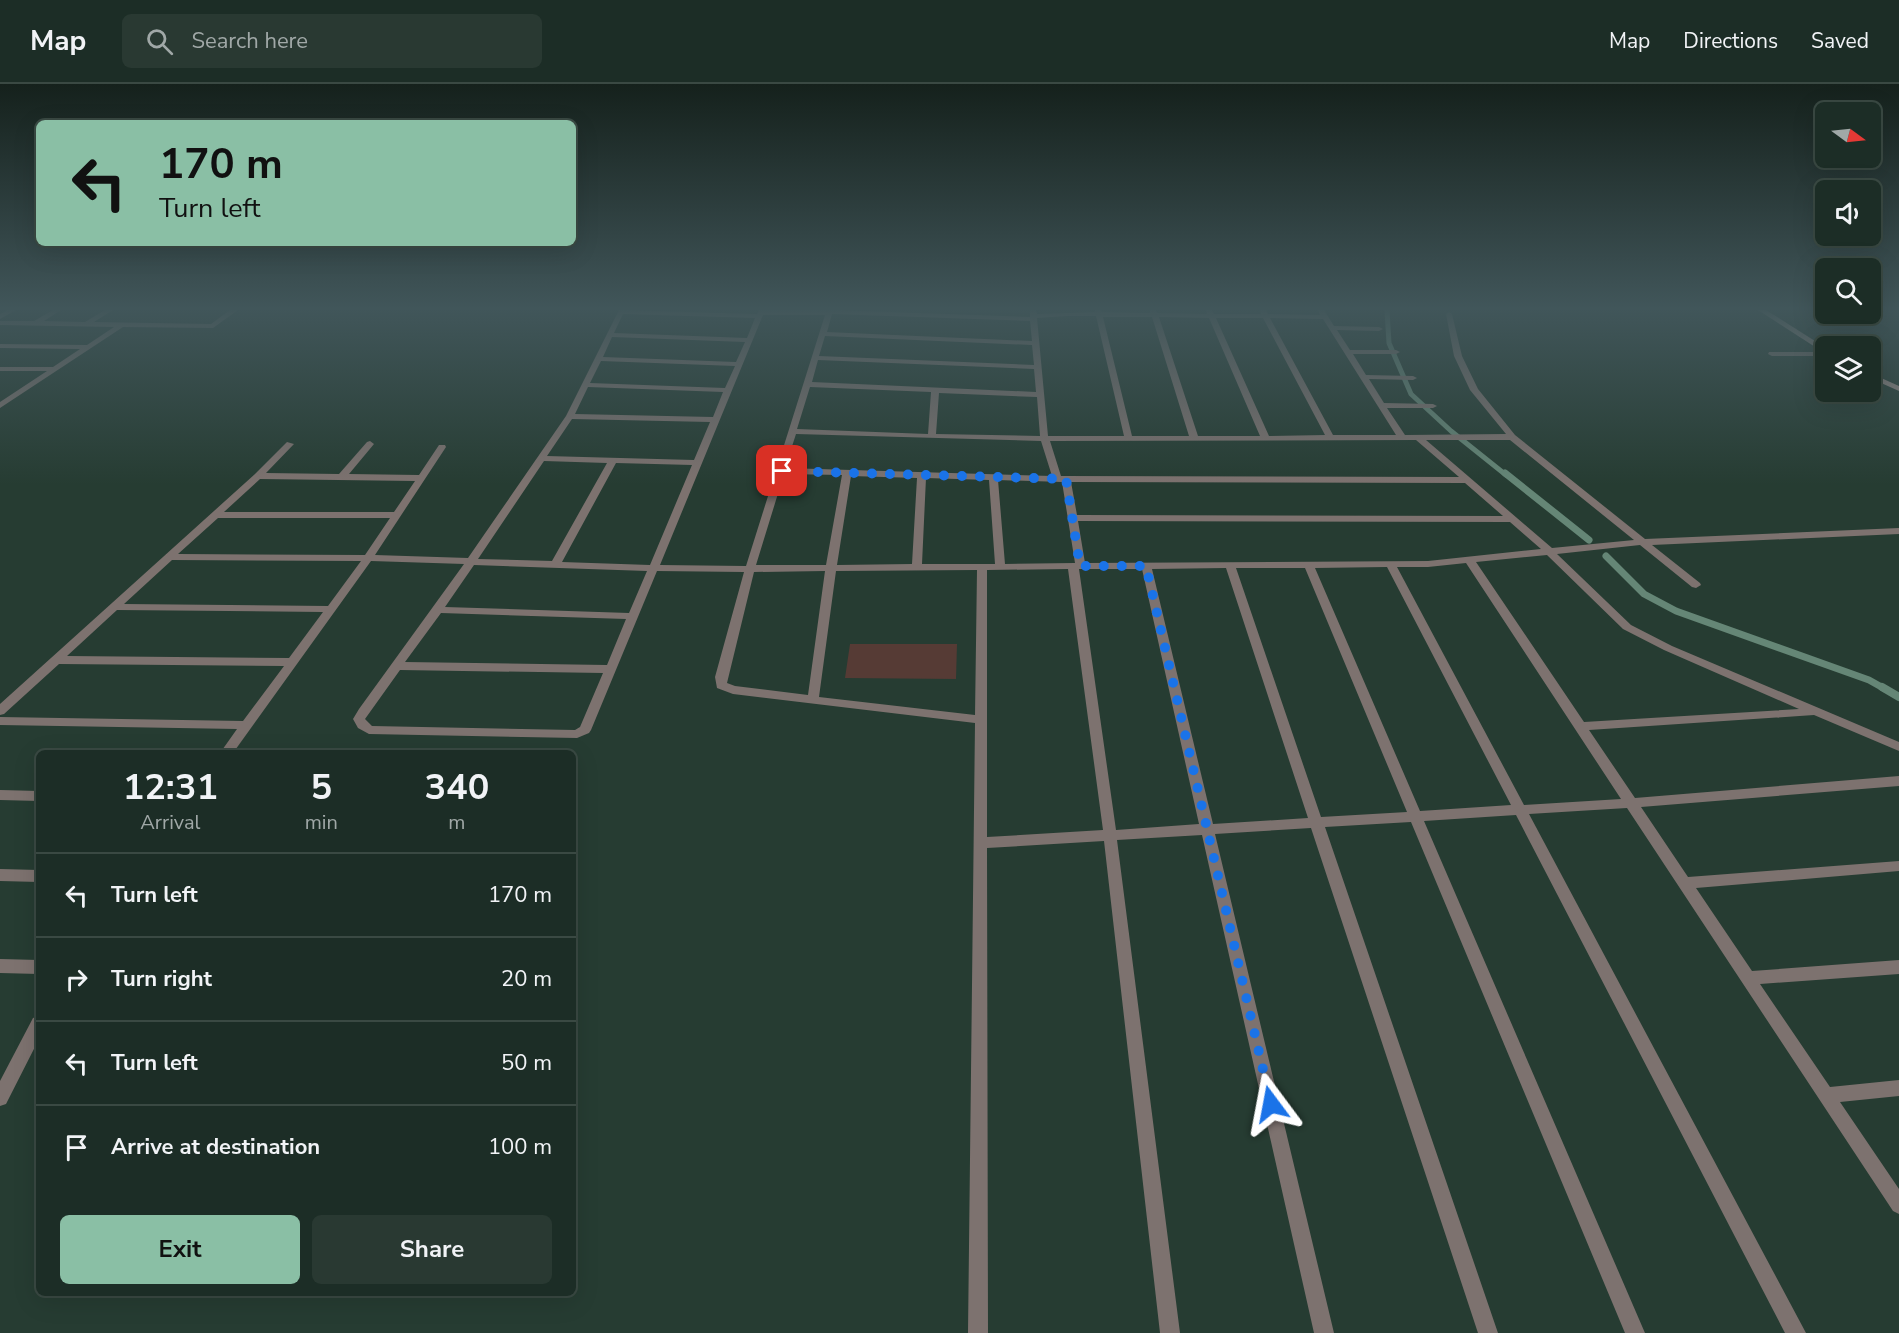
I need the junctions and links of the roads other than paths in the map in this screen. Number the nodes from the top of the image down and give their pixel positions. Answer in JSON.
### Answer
{"nodes":[{"id":1,"x":592,"y":368,"type":"edge"},
{"id":2,"x":738,"y":368,"type":"edge"},
{"id":3,"x":812,"y":368,"type":"edge"},
{"id":4,"x":1038,"y":368,"type":"edge"},
{"id":5,"x":1112,"y":368,"type":"edge"},
{"id":6,"x":1172,"y":368,"type":"edge"},
{"id":7,"x":1235,"y":368,"type":"edge"},
{"id":8,"x":1293,"y":368,"type":"edge"},
{"id":9,"x":1357,"y":368,"type":"edge"},
{"id":10,"x":1464,"y":368,"type":"edge"},
{"id":11,"x":0,"y":369,"type":"edge"},
{"id":12,"x":54,"y":369,"type":"joint"},
{"id":13,"x":1363,"y":377,"type":"junction"},
{"id":14,"x":1413,"y":378,"type":"dead end"},
{"id":15,"x":1881,"y":380,"type":"edge"},
{"id":16,"x":807,"y":384,"type":"junction"},
{"id":17,"x":584,"y":385,"type":"junction"},
{"id":18,"x":1899,"y":389,"type":"edge"},
{"id":19,"x":729,"y":390,"type":"junction"},
{"id":20,"x":935,"y":390,"type":"junction"},
{"id":21,"x":0,"y":393,"type":"edge"},
{"id":22,"x":17,"y":393,"type":"junction"},
{"id":23,"x":1040,"y":395,"type":"junction"},
{"id":24,"x":0,"y":405,"type":"edge"},
{"id":25,"x":1382,"y":405,"type":"junction"},
{"id":26,"x":1433,"y":406,"type":"dead end"},
{"id":27,"x":570,"y":416,"type":"junction"},
{"id":28,"x":716,"y":420,"type":"junction"},
{"id":29,"x":794,"y":431,"type":"junction"},
{"id":30,"x":932,"y":436,"type":"junction"},
{"id":31,"x":1402,"y":436,"type":"junction"},
{"id":32,"x":1418,"y":436,"type":"junction"},
{"id":33,"x":1512,"y":436,"type":"junction"},
{"id":34,"x":1044,"y":437,"type":"junction"},
{"id":35,"x":1128,"y":437,"type":"junction"},
{"id":36,"x":1194,"y":437,"type":"junction"},
{"id":37,"x":1265,"y":437,"type":"junction"},
{"id":38,"x":1330,"y":437,"type":"junction"},
{"id":39,"x":290,"y":444,"type":"dead end"},
{"id":40,"x":370,"y":444,"type":"dead end"},
{"id":41,"x":442,"y":447,"type":"dead end"},
{"id":42,"x":540,"y":458,"type":"junction"},
{"id":43,"x":613,"y":460,"type":"junction"},
{"id":44,"x":698,"y":462,"type":"junction"},
{"id":45,"x":782,"y":471,"type":"junction"},
{"id":46,"x":847,"y":474,"type":"junction"},
{"id":47,"x":258,"y":476,"type":"junction"},
{"id":48,"x":922,"y":476,"type":"junction"},
{"id":49,"x":342,"y":477,"type":"junction"},
{"id":50,"x":993,"y":477,"type":"junction"},
{"id":51,"x":420,"y":478,"type":"junction"},
{"id":52,"x":1061,"y":479,"type":"junction"},
{"id":53,"x":1469,"y":480,"type":"junction"},
{"id":54,"x":216,"y":515,"type":"junction"},
{"id":55,"x":396,"y":515,"type":"junction"},
{"id":56,"x":1072,"y":518,"type":"junction"},
{"id":57,"x":1513,"y":519,"type":"junction"},
{"id":58,"x":1899,"y":531,"type":"edge"},
{"id":59,"x":1643,"y":542,"type":"junction"},
{"id":60,"x":1551,"y":553,"type":"junction"},
{"id":61,"x":168,"y":557,"type":"junction"},
{"id":62,"x":368,"y":558,"type":"junction"},
{"id":63,"x":470,"y":560,"type":"junction"},
{"id":64,"x":1470,"y":561,"type":"junction"},
{"id":65,"x":556,"y":564,"type":"junction"},
{"id":66,"x":1308,"y":564,"type":"junction"},
{"id":67,"x":1390,"y":564,"type":"junction"},
{"id":68,"x":1230,"y":565,"type":"junction"},
{"id":69,"x":1077,"y":566,"type":"junction"},
{"id":70,"x":1146,"y":566,"type":"junction"},
{"id":71,"x":654,"y":567,"type":"junction"},
{"id":72,"x":917,"y":567,"type":"junction"},
{"id":73,"x":982,"y":567,"type":"junction"},
{"id":74,"x":1000,"y":567,"type":"junction"},
{"id":75,"x":750,"y":568,"type":"junction"},
{"id":76,"x":831,"y":568,"type":"junction"},
{"id":77,"x":1696,"y":585,"type":"dead end"},
{"id":78,"x":114,"y":607,"type":"junction"},
{"id":79,"x":331,"y":609,"type":"junction"},
{"id":80,"x":438,"y":610,"type":"junction"},
{"id":81,"x":633,"y":616,"type":"junction"},
{"id":82,"x":54,"y":660,"type":"junction"},
{"id":83,"x":292,"y":662,"type":"junction"},
{"id":84,"x":397,"y":666,"type":"junction"},
{"id":85,"x":610,"y":669,"type":"junction"},
{"id":86,"x":813,"y":700,"type":"junction"},
{"id":87,"x":0,"y":711,"type":"edge"},
{"id":88,"x":1816,"y":712,"type":"junction"},
{"id":89,"x":981,"y":720,"type":"junction"},
{"id":90,"x":0,"y":721,"type":"edge"},
{"id":91,"x":247,"y":725,"type":"junction"},
{"id":92,"x":1580,"y":726,"type":"junction"},
{"id":93,"x":1899,"y":747,"type":"edge"},
{"id":94,"x":228,"y":750,"type":"edge"},
{"id":95,"x":1899,"y":781,"type":"edge"},
{"id":96,"x":0,"y":795,"type":"edge"},
{"id":97,"x":36,"y":795,"type":"edge"},
{"id":98,"x":1631,"y":803,"type":"junction"},
{"id":99,"x":1520,"y":810,"type":"junction"},
{"id":100,"x":1416,"y":816,"type":"junction"},
{"id":101,"x":1316,"y":822,"type":"junction"},
{"id":102,"x":1207,"y":829,"type":"junction"},
{"id":103,"x":1110,"y":835,"type":"junction"},
{"id":104,"x":981,"y":843,"type":"junction"},
{"id":105,"x":1899,"y":866,"type":"edge"},
{"id":106,"x":0,"y":875,"type":"edge"},
{"id":107,"x":36,"y":876,"type":"edge"},
{"id":108,"x":1685,"y":883,"type":"junction"},
{"id":109,"x":0,"y":966,"type":"edge"},
{"id":110,"x":36,"y":967,"type":"edge"},
{"id":111,"x":1899,"y":967,"type":"edge"},
{"id":112,"x":1748,"y":978,"type":"junction"},
{"id":113,"x":36,"y":1028,"type":"edge"},
{"id":114,"x":6,"y":1074,"type":"edge"},
{"id":115,"x":1899,"y":1088,"type":"edge"},
{"id":116,"x":1826,"y":1095,"type":"junction"},
{"id":117,"x":0,"y":1098,"type":"edge"},
{"id":118,"x":1899,"y":1204,"type":"edge"},
{"id":119,"x":978,"y":1333,"type":"edge"},
{"id":120,"x":1170,"y":1333,"type":"edge"},
{"id":121,"x":1324,"y":1333,"type":"edge"},
{"id":122,"x":1488,"y":1333,"type":"edge"},
{"id":123,"x":1635,"y":1333,"type":"edge"},
{"id":124,"x":1796,"y":1333,"type":"edge"}],
"edges":[{"from":1,"to":17,"type":"street"},
{"from":2,"to":19,"type":"street"},
{"from":3,"to":16,"type":"street"},
{"from":4,"to":23,"type":"street"},
{"from":5,"to":35,"type":"street"},
{"from":6,"to":36,"type":"street"},
{"from":7,"to":37,"type":"street"},
{"from":8,"to":38,"type":"street"},
{"from":9,"to":13,"type":"street"},
{"from":10,"to":33,"type":"street"},
{"from":11,"to":12,"type":"street"},
{"from":12,"to":22,"type":"street"},
{"from":13,"to":14,"type":"street"},
{"from":13,"to":25,"type":"street"},
{"from":15,"to":18,"type":"main road"},
{"from":16,"to":20,"type":"street"},
{"from":16,"to":29,"type":"street"},
{"from":17,"to":19,"type":"street"},
{"from":17,"to":27,"type":"street"},
{"from":19,"to":28,"type":"street"},
{"from":20,"to":23,"type":"street"},
{"from":20,"to":30,"type":"street"},
{"from":21,"to":22,"type":"street"},
{"from":22,"to":24,"type":"street"},
{"from":23,"to":34,"type":"street"},
{"from":25,"to":26,"type":"street"},
{"from":25,"to":31,"type":"street"},
{"from":27,"to":28,"type":"street"},
{"from":27,"to":42,"type":"street"},
{"from":28,"to":44,"type":"street"},
{"from":29,"to":30,"type":"street"},
{"from":29,"to":45,"type":"street"},
{"from":30,"to":34,"type":"street"},
{"from":31,"to":32,"type":"street"},
{"from":31,"to":38,"type":"street"},
{"from":32,"to":33,"type":"street"},
{"from":32,"to":53,"type":"street"},
{"from":33,"to":59,"type":"street"},
{"from":34,"to":35,"type":"street"},
{"from":34,"to":52,"type":"street"},
{"from":35,"to":36,"type":"street"},
{"from":36,"to":37,"type":"street"},
{"from":37,"to":38,"type":"street"},
{"from":39,"to":47,"type":"street"},
{"from":40,"to":49,"type":"street"},
{"from":41,"to":51,"type":"street"},
{"from":42,"to":43,"type":"street"},
{"from":42,"to":63,"type":"street"},
{"from":43,"to":44,"type":"street"},
{"from":43,"to":65,"type":"street"},
{"from":44,"to":71,"type":"street"},
{"from":45,"to":46,"type":"street"},
{"from":45,"to":75,"type":"street"},
{"from":46,"to":48,"type":"street"},
{"from":46,"to":76,"type":"street"},
{"from":47,"to":49,"type":"street"},
{"from":47,"to":54,"type":"street"},
{"from":48,"to":50,"type":"street"},
{"from":48,"to":72,"type":"street"},
{"from":49,"to":51,"type":"street"},
{"from":50,"to":52,"type":"street"},
{"from":50,"to":74,"type":"street"},
{"from":51,"to":55,"type":"street"},
{"from":52,"to":53,"type":"street"},
{"from":52,"to":56,"type":"street"},
{"from":53,"to":57,"type":"street"},
{"from":54,"to":55,"type":"street"},
{"from":54,"to":61,"type":"street"},
{"from":55,"to":62,"type":"street"},
{"from":56,"to":57,"type":"street"},
{"from":56,"to":69,"type":"street"},
{"from":57,"to":60,"type":"street"},
{"from":58,"to":59,"type":"street"},
{"from":59,"to":60,"type":"street"},
{"from":59,"to":77,"type":"street"},
{"from":60,"to":64,"type":"street"},
{"from":60,"to":88,"type":"street"},
{"from":61,"to":62,"type":"street"},
{"from":61,"to":78,"type":"street"},
{"from":62,"to":63,"type":"street"},
{"from":62,"to":79,"type":"street"},
{"from":63,"to":65,"type":"street"},
{"from":63,"to":80,"type":"street"},
{"from":64,"to":67,"type":"street"},
{"from":64,"to":92,"type":"street"},
{"from":65,"to":71,"type":"street"},
{"from":66,"to":67,"type":"street"},
{"from":66,"to":68,"type":"street"},
{"from":66,"to":100,"type":"street"},
{"from":67,"to":99,"type":"street"},
{"from":68,"to":70,"type":"street"},
{"from":68,"to":101,"type":"street"},
{"from":69,"to":70,"type":"street"},
{"from":69,"to":74,"type":"street"},
{"from":69,"to":103,"type":"street"},
{"from":70,"to":102,"type":"street"},
{"from":71,"to":75,"type":"street"},
{"from":71,"to":81,"type":"street"},
{"from":72,"to":73,"type":"street"},
{"from":72,"to":76,"type":"street"},
{"from":73,"to":74,"type":"street"},
{"from":73,"to":89,"type":"street"},
{"from":75,"to":76,"type":"street"},
{"from":75,"to":86,"type":"street"},
{"from":76,"to":86,"type":"street"},
{"from":78,"to":79,"type":"street"},
{"from":78,"to":82,"type":"street"},
{"from":79,"to":83,"type":"street"},
{"from":80,"to":81,"type":"street"},
{"from":80,"to":84,"type":"street"},
{"from":81,"to":85,"type":"street"},
{"from":82,"to":83,"type":"street"},
{"from":82,"to":87,"type":"street"},
{"from":83,"to":91,"type":"street"},
{"from":84,"to":85,"type":"street"},
{"from":84,"to":85,"type":"street"},
{"from":86,"to":89,"type":"street"},
{"from":88,"to":92,"type":"street"},
{"from":88,"to":93,"type":"street"},
{"from":89,"to":104,"type":"street"},
{"from":90,"to":91,"type":"street"},
{"from":91,"to":94,"type":"street"},
{"from":92,"to":98,"type":"street"},
{"from":95,"to":98,"type":"street"},
{"from":96,"to":97,"type":"street"},
{"from":98,"to":99,"type":"street"},
{"from":98,"to":108,"type":"street"},
{"from":99,"to":100,"type":"street"},
{"from":99,"to":124,"type":"street"},
{"from":100,"to":101,"type":"street"},
{"from":100,"to":123,"type":"street"},
{"from":101,"to":102,"type":"street"},
{"from":101,"to":122,"type":"street"},
{"from":102,"to":103,"type":"street"},
{"from":102,"to":121,"type":"street"},
{"from":103,"to":104,"type":"street"},
{"from":103,"to":120,"type":"street"},
{"from":104,"to":119,"type":"street"},
{"from":105,"to":108,"type":"street"},
{"from":106,"to":107,"type":"street"},
{"from":108,"to":112,"type":"street"},
{"from":109,"to":110,"type":"street"},
{"from":111,"to":112,"type":"street"},
{"from":112,"to":116,"type":"street"},
{"from":113,"to":114,"type":"street"},
{"from":114,"to":117,"type":"street"},
{"from":115,"to":116,"type":"street"},
{"from":116,"to":118,"type":"street"}]}
